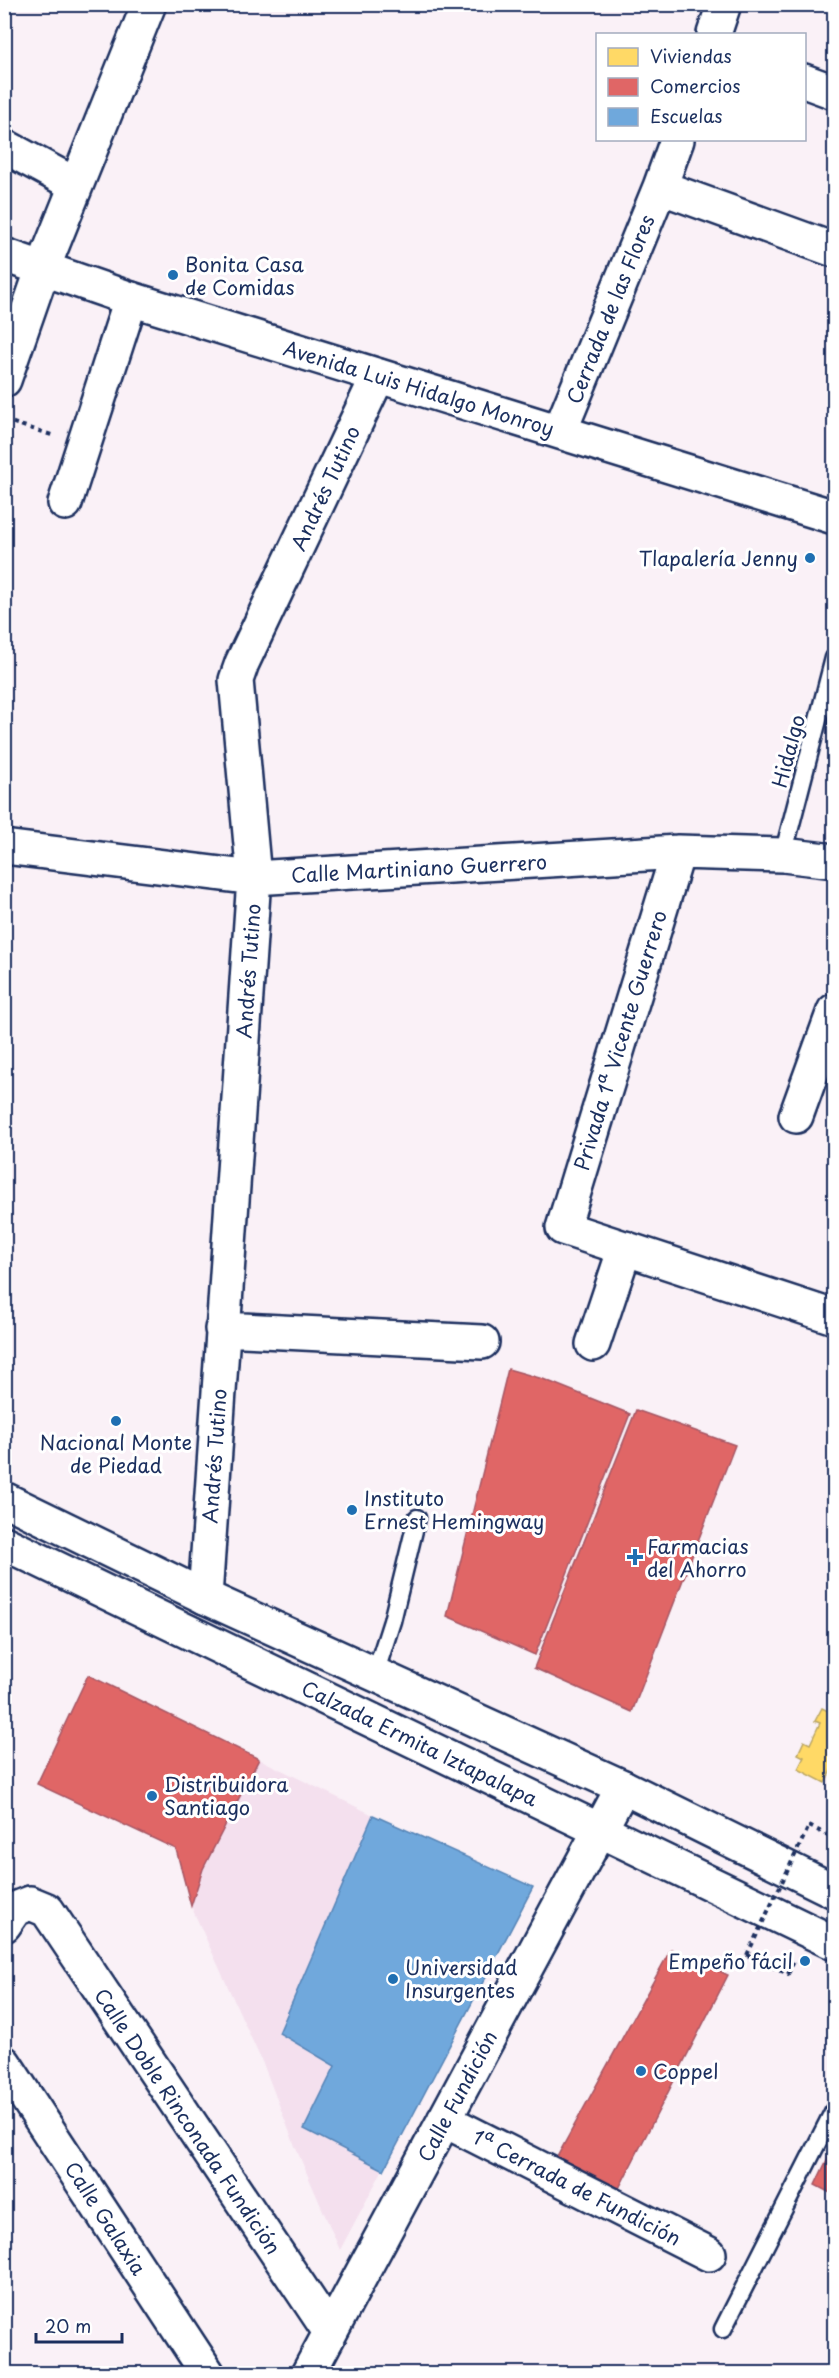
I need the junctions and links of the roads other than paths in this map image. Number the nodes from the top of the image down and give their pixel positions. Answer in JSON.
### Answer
{"nodes":[{"id":1,"x":149,"y":4,"type":"edge"},
{"id":2,"x":724,"y":4,"type":"edge"},
{"id":3,"x":714,"y":33,"type":"edge"},
{"id":4,"x":806,"y":82,"type":"edge"},
{"id":5,"x":834,"y":92,"type":"edge"},
{"id":6,"x":677,"y":141,"type":"edge"},
{"id":7,"x":4,"y":146,"type":"edge"},
{"id":8,"x":76,"y":185,"type":"junction"},
{"id":9,"x":660,"y":187,"type":"junction"},
{"id":10,"x":834,"y":250,"type":"edge"},
{"id":11,"x":4,"y":255,"type":"edge"},
{"id":12,"x":43,"y":268,"type":"junction"},
{"id":13,"x":131,"y":298,"type":"junction"},
{"id":14,"x":378,"y":376,"type":"junction"},
{"id":15,"x":4,"y":380,"type":"edge"},
{"id":16,"x":560,"y":431,"type":"junction"},
{"id":17,"x":66,"y":503,"type":"dead end"},
{"id":18,"x":834,"y":517,"type":"edge"},
{"id":19,"x":834,"y":658,"type":"edge"},
{"id":20,"x":4,"y":847,"type":"edge"},
{"id":21,"x":678,"y":852,"type":"junction"},
{"id":22,"x":783,"y":855,"type":"junction"},
{"id":23,"x":834,"y":861,"type":"edge"},
{"id":24,"x":254,"y":878,"type":"junction"},
{"id":25,"x":834,"y":1011,"type":"edge"},
{"id":26,"x":796,"y":1116,"type":"dead end"},
{"id":27,"x":625,"y":1248,"type":"junction"},
{"id":28,"x":834,"y":1317,"type":"edge"},
{"id":29,"x":222,"y":1329,"type":"junction"},
{"id":30,"x":482,"y":1342,"type":"dead end"},
{"id":31,"x":593,"y":1344,"type":"dead end"},
{"id":32,"x":4,"y":1499,"type":"edge"},
{"id":33,"x":417,"y":1518,"type":"dead end"},
{"id":34,"x":4,"y":1543,"type":"edge"},
{"id":35,"x":205,"y":1597,"type":"junction"},
{"id":36,"x":375,"y":1674,"type":"junction"},
{"id":37,"x":623,"y":1787,"type":"junction"},
{"id":38,"x":600,"y":1830,"type":"junction"},
{"id":39,"x":834,"y":1891,"type":"edge"},
{"id":40,"x":4,"y":1925,"type":"edge"},
{"id":41,"x":834,"y":1943,"type":"edge"},
{"id":42,"x":4,"y":2063,"type":"edge"},
{"id":43,"x":834,"y":2110,"type":"edge"},
{"id":44,"x":444,"y":2120,"type":"junction"},
{"id":45,"x":709,"y":2254,"type":"dead end"},
{"id":46,"x":723,"y":2329,"type":"dead end"},
{"id":47,"x":330,"y":2332,"type":"junction"},
{"id":48,"x":313,"y":2372,"type":"edge"},
{"id":49,"x":208,"y":2373,"type":"edge"}],
"edges":[{"from":1,"to":8,"type":"street"},
{"from":2,"to":3,"type":"street"},
{"from":4,"to":5,"type":"street"},
{"from":6,"to":9,"type":"street","name":"Cerrada de las Flores"},
{"from":7,"to":8,"type":"street"},
{"from":8,"to":12,"type":"street"},
{"from":9,"to":10,"type":"street"},
{"from":9,"to":16,"type":"street","name":"Cerrada de las Flores"},
{"from":11,"to":12,"type":"street","name":"Avenida Luis Hidalgo Monroy"},
{"from":12,"to":13,"type":"street","name":"Avenida Luis Hidalgo Monroy"},
{"from":12,"to":15,"type":"street"},
{"from":13,"to":14,"type":"street","name":"Avenida Luis Hidalgo Monroy"},
{"from":13,"to":17,"type":"street"},
{"from":14,"to":16,"type":"street","name":"Avenida Luis Hidalgo Monroy"},
{"from":14,"to":24,"type":"street","name":"Andrés Tutino"},
{"from":16,"to":18,"type":"street","name":"Avenida Luis Hidalgo Monroy"},
{"from":19,"to":22,"type":"lane","name":"Hidalgo"},
{"from":20,"to":24,"type":"street","name":"Calle Martiniano Guerrero"},
{"from":21,"to":22,"type":"street","name":"Calle Martiniano Guerrero"},
{"from":21,"to":24,"type":"street","name":"Calle Martiniano Guerrero"},
{"from":21,"to":27,"type":"street","name":"Privada 1ª Vicente Guerrero"},
{"from":22,"to":23,"type":"street","name":"Calle Martiniano Guerrero"},
{"from":24,"to":29,"type":"street","name":"Andrés Tutino"},
{"from":25,"to":26,"type":"street"},
{"from":27,"to":28,"type":"street"},
{"from":27,"to":31,"type":"street"},
{"from":29,"to":30,"type":"street"},
{"from":29,"to":35,"type":"street","name":"Andrés Tutino"},
{"from":32,"to":35,"type":"street","name":"Calzada Ermita Iztapalapa"},
{"from":33,"to":36,"type":"lane"},
{"from":34,"to":38,"type":"street","name":"Calzada Ermita Iztapalapa"},
{"from":35,"to":36,"type":"street","name":"Calzada Ermita Iztapalapa"},
{"from":36,"to":37,"type":"street","name":"Calzada Ermita Iztapalapa"},
{"from":37,"to":38,"type":"street","name":"Calle Fundición"},
{"from":37,"to":39,"type":"street","name":"Calzada Ermita Iztapalapa"},
{"from":38,"to":41,"type":"street","name":"Calzada Ermita Iztapalapa"},
{"from":38,"to":44,"type":"street","name":"Calle Fundición"},
{"from":40,"to":47,"type":"street","name":"Calle Doble Rinconada Fundición"},
{"from":42,"to":49,"type":"street","name":"Calle Galaxia"},
{"from":43,"to":46,"type":"lane"},
{"from":44,"to":45,"type":"street","name":"1ª Cerrada de Fundición"},
{"from":44,"to":47,"type":"street","name":"Calle Fundición"},
{"from":47,"to":48,"type":"street","name":"Calle Fundición"}]}
